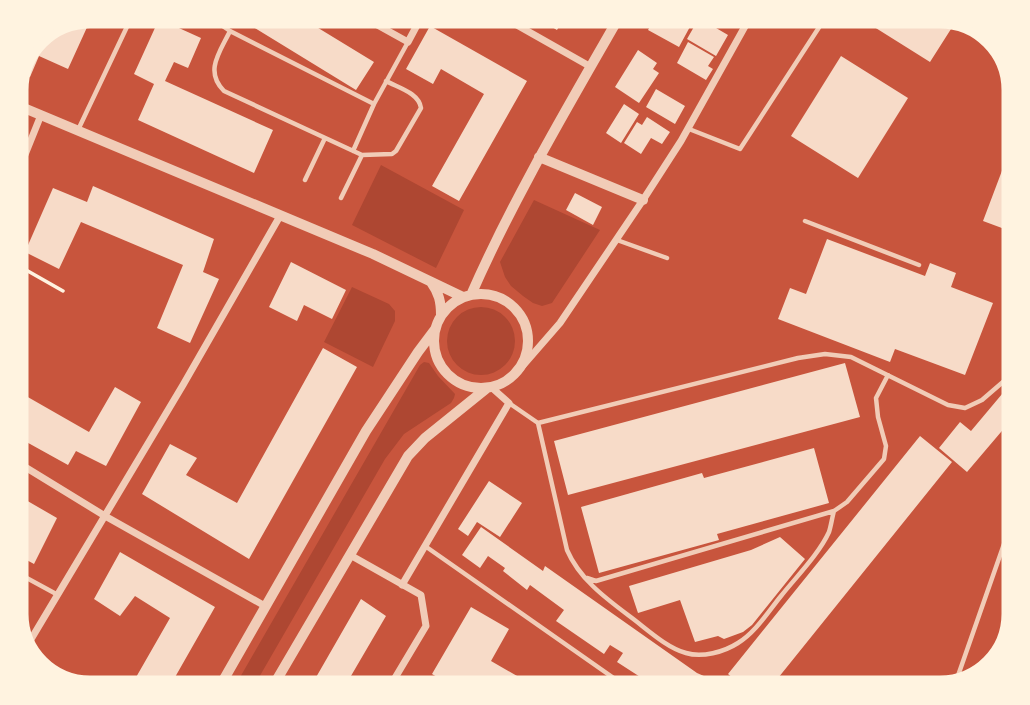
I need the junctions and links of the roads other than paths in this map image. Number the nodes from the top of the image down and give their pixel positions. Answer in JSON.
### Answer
{"nodes":[{"id":1,"x":128,"y":24,"type":"edge"},
{"id":2,"x":220,"y":24,"type":"edge"},
{"id":3,"x":376,"y":24,"type":"edge"},
{"id":4,"x":418,"y":24,"type":"edge"},
{"id":5,"x":515,"y":24,"type":"edge"},
{"id":6,"x":615,"y":24,"type":"edge"},
{"id":7,"x":746,"y":24,"type":"edge"},
{"id":8,"x":821,"y":24,"type":"edge"},
{"id":9,"x":230,"y":31,"type":"junction"},
{"id":10,"x":408,"y":42,"type":"junction"},
{"id":11,"x":590,"y":67,"type":"junction"},
{"id":12,"x":386,"y":81,"type":"junction"},
{"id":13,"x":374,"y":104,"type":"junction"},
{"id":14,"x":25,"y":108,"type":"edge"},
{"id":15,"x":41,"y":115,"type":"junction"},
{"id":16,"x":688,"y":129,"type":"junction"},
{"id":17,"x":78,"y":131,"type":"junction"},
{"id":18,"x":325,"y":138,"type":"junction"},
{"id":19,"x":353,"y":151,"type":"junction"},
{"id":20,"x":25,"y":155,"type":"edge"},
{"id":21,"x":362,"y":155,"type":"junction"},
{"id":22,"x":539,"y":157,"type":"junction"},
{"id":23,"x":305,"y":180,"type":"dead end"},
{"id":24,"x":341,"y":198,"type":"dead end"},
{"id":25,"x":643,"y":200,"type":"junction"},
{"id":26,"x":280,"y":216,"type":"junction"},
{"id":27,"x":805,"y":221,"type":"dead end"},
{"id":28,"x":617,"y":240,"type":"junction"},
{"id":29,"x":667,"y":258,"type":"dead end"},
{"id":30,"x":919,"y":265,"type":"dead end"},
{"id":31,"x":430,"y":280,"type":"junction"},
{"id":32,"x":467,"y":296,"type":"junction"},
{"id":33,"x":441,"y":315,"type":"junction"},
{"id":34,"x":436,"y":328,"type":"junction"},
{"id":35,"x":520,"y":369,"type":"junction"},
{"id":36,"x":888,"y":375,"type":"junction"},
{"id":37,"x":1006,"y":379,"type":"edge"},
{"id":38,"x":489,"y":388,"type":"junction"},
{"id":39,"x":509,"y":403,"type":"junction"},
{"id":40,"x":538,"y":423,"type":"junction"},
{"id":41,"x":25,"y":467,"type":"edge"},
{"id":42,"x":834,"y":511,"type":"junction"},
{"id":43,"x":105,"y":516,"type":"junction"},
{"id":44,"x":1006,"y":538,"type":"edge"},
{"id":45,"x":425,"y":547,"type":"junction"},
{"id":46,"x":350,"y":555,"type":"junction"},
{"id":47,"x":582,"y":576,"type":"junction"},
{"id":48,"x":25,"y":577,"type":"edge"},
{"id":49,"x":402,"y":584,"type":"junction"},
{"id":50,"x":58,"y":595,"type":"junction"},
{"id":51,"x":265,"y":606,"type":"junction"},
{"id":52,"x":30,"y":641,"type":"edge"},
{"id":53,"x":957,"y":678,"type":"edge"},
{"id":54,"x":223,"y":680,"type":"edge"},
{"id":55,"x":277,"y":680,"type":"edge"},
{"id":56,"x":394,"y":680,"type":"edge"},
{"id":57,"x":616,"y":680,"type":"edge"}],
"edges":[{"from":1,"to":17,"type":"lane"},
{"from":2,"to":9,"type":"lane"},
{"from":3,"to":10,"type":"street"},
{"from":4,"to":10,"type":"street"},
{"from":5,"to":11,"type":"street"},
{"from":6,"to":11,"type":"street"},
{"from":7,"to":16,"type":"street"},
{"from":8,"to":16,"type":"lane"},
{"from":9,"to":13,"type":"lane"},
{"from":9,"to":18,"type":"lane"},
{"from":10,"to":12,"type":"lane"},
{"from":11,"to":22,"type":"street"},
{"from":12,"to":13,"type":"lane"},
{"from":12,"to":21,"type":"lane"},
{"from":13,"to":19,"type":"lane"},
{"from":14,"to":15,"type":"street"},
{"from":15,"to":17,"type":"street"},
{"from":15,"to":20,"type":"street"},
{"from":16,"to":25,"type":"street"},
{"from":17,"to":26,"type":"street"},
{"from":18,"to":19,"type":"lane"},
{"from":18,"to":23,"type":"lane"},
{"from":19,"to":21,"type":"lane"},
{"from":21,"to":24,"type":"lane"},
{"from":22,"to":25,"type":"street"},
{"from":22,"to":32,"type":"street"},
{"from":25,"to":28,"type":"street"},
{"from":26,"to":31,"type":"street"},
{"from":26,"to":43,"type":"street"},
{"from":27,"to":30,"type":"lane"},
{"from":28,"to":29,"type":"lane"},
{"from":28,"to":35,"type":"street"},
{"from":31,"to":32,"type":"street"},
{"from":31,"to":33,"type":"street"},
{"from":32,"to":33,"type":"street"},
{"from":32,"to":35,"type":"street"},
{"from":33,"to":34,"type":"street"},
{"from":34,"to":38,"type":"street"},
{"from":34,"to":51,"type":"street"},
{"from":35,"to":38,"type":"street"},
{"from":36,"to":37,"type":"lane"},
{"from":36,"to":40,"type":"lane"},
{"from":36,"to":42,"type":"lane"},
{"from":38,"to":39,"type":"street"},
{"from":38,"to":46,"type":"street"},
{"from":39,"to":40,"type":"lane"},
{"from":39,"to":45,"type":"street"},
{"from":40,"to":47,"type":"lane"},
{"from":41,"to":43,"type":"street"},
{"from":42,"to":47,"type":"lane"},
{"from":42,"to":47,"type":"lane"},
{"from":43,"to":50,"type":"street"},
{"from":43,"to":51,"type":"street"},
{"from":44,"to":53,"type":"lane"},
{"from":45,"to":49,"type":"street"},
{"from":45,"to":57,"type":"lane"},
{"from":46,"to":49,"type":"street"},
{"from":46,"to":55,"type":"street"},
{"from":48,"to":50,"type":"lane"},
{"from":49,"to":56,"type":"street"},
{"from":50,"to":52,"type":"street"},
{"from":51,"to":54,"type":"street"}]}
